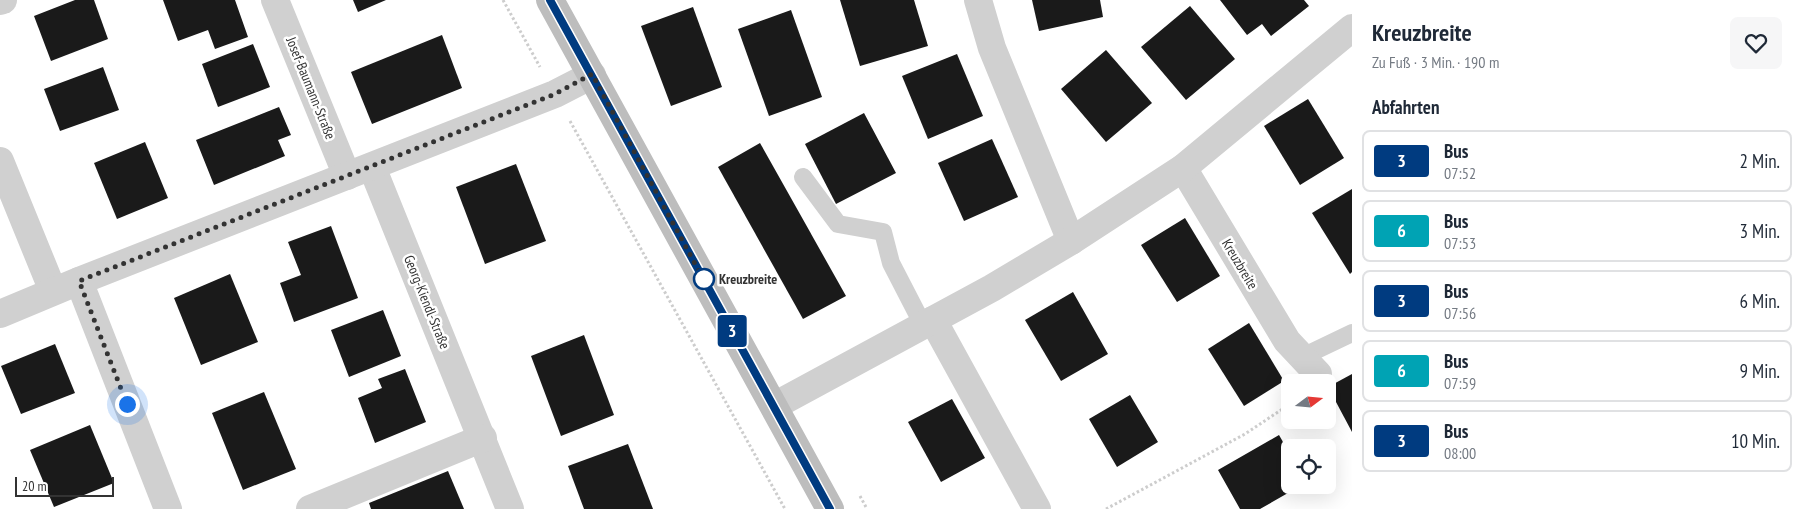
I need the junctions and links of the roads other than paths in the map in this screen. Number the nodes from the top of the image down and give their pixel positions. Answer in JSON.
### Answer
{"nodes":[{"id":1,"x":275,"y":0,"type":"edge"},
{"id":2,"x":550,"y":0,"type":"edge"},
{"id":3,"x":978,"y":0,"type":"edge"},
{"id":4,"x":1352,"y":28,"type":"edge"},
{"id":5,"x":592,"y":74,"type":"junction"},
{"id":6,"x":0,"y":162,"type":"edge"},
{"id":7,"x":372,"y":167,"type":"junction"},
{"id":8,"x":1183,"y":168,"type":"junction"},
{"id":9,"x":347,"y":176,"type":"junction"},
{"id":10,"x":803,"y":176,"type":"dead end"},
{"id":11,"x":1071,"y":241,"type":"junction"},
{"id":12,"x":79,"y":281,"type":"junction"},
{"id":13,"x":54,"y":291,"type":"junction"},
{"id":14,"x":0,"y":314,"type":"edge"},
{"id":15,"x":928,"y":322,"type":"junction"},
{"id":16,"x":1352,"y":333,"type":"edge"},
{"id":17,"x":1310,"y":365,"type":"joint"},
{"id":18,"x":774,"y":406,"type":"junction"},
{"id":19,"x":483,"y":438,"type":"junction"},
{"id":20,"x":168,"y":509,"type":"edge"},
{"id":21,"x":310,"y":509,"type":"edge"},
{"id":22,"x":510,"y":509,"type":"edge"},
{"id":23,"x":830,"y":509,"type":"edge"},
{"id":24,"x":1037,"y":509,"type":"edge"}],
"edges":[{"from":1,"to":9,"type":"street","name":"Josef-Baumann-Straße"},
{"from":2,"to":5,"type":"street"},
{"from":3,"to":11,"type":"street"},
{"from":4,"to":8,"type":"street"},
{"from":5,"to":7,"type":"street"},
{"from":5,"to":18,"type":"street"},
{"from":6,"to":13,"type":"street"},
{"from":7,"to":9,"type":"street"},
{"from":7,"to":19,"type":"street","name":"Georg-Kiendl-Straße"},
{"from":8,"to":11,"type":"street"},
{"from":8,"to":17,"type":"street","name":"Kreuzbreite"},
{"from":9,"to":12,"type":"street"},
{"from":10,"to":15,"type":"lane"},
{"from":11,"to":15,"type":"street"},
{"from":12,"to":13,"type":"street"},
{"from":12,"to":20,"type":"street"},
{"from":13,"to":14,"type":"street"},
{"from":15,"to":18,"type":"street"},
{"from":15,"to":24,"type":"street"},
{"from":16,"to":17,"type":"lane","name":"Kreuzbreite"},
{"from":18,"to":23,"type":"street"},
{"from":19,"to":21,"type":"street"},
{"from":19,"to":22,"type":"street","name":"Georg-Kiendl-Straße"}]}
